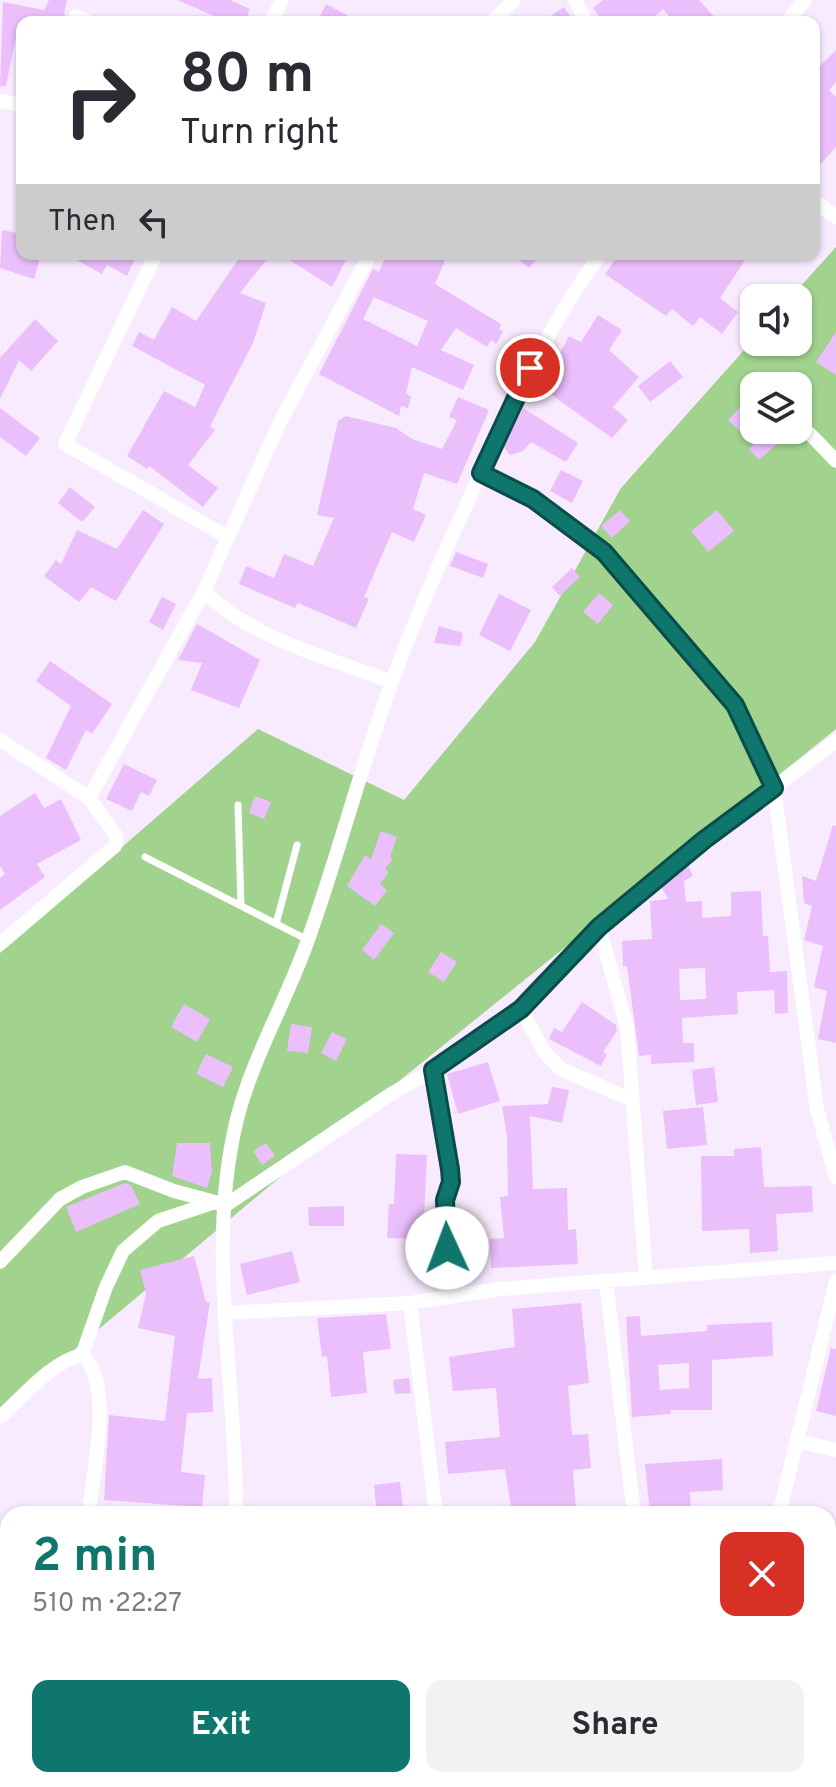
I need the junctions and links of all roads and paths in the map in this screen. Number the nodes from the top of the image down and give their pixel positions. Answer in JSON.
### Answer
{"nodes":[{"id":1,"x":514,"y":0,"type":"edge"},
{"id":2,"x":805,"y":0,"type":"edge"},
{"id":3,"x":498,"y":16,"type":"edge"},
{"id":4,"x":792,"y":16,"type":"edge"},
{"id":5,"x":153,"y":260,"type":"edge"},
{"id":6,"x":367,"y":260,"type":"edge"},
{"id":7,"x":596,"y":260,"type":"edge"},
{"id":8,"x":812,"y":436,"type":"edge"},
{"id":9,"x":836,"y":461,"type":"edge"},
{"id":10,"x":481,"y":473,"type":"junction"},
{"id":11,"x":227,"y":537,"type":"junction"},
{"id":12,"x":204,"y":591,"type":"junction"},
{"id":13,"x":392,"y":682,"type":"junction"},
{"id":14,"x":0,"y":740,"type":"edge"},
{"id":15,"x":836,"y":741,"type":"edge"},
{"id":16,"x":774,"y":788,"type":"junction"},
{"id":17,"x":89,"y":798,"type":"junction"},
{"id":18,"x":238,"y":805,"type":"dead end"},
{"id":19,"x":297,"y":845,"type":"dead end"},
{"id":20,"x":145,"y":857,"type":"dead end"},
{"id":21,"x":241,"y":906,"type":"junction"},
{"id":22,"x":276,"y":924,"type":"junction"},
{"id":23,"x":599,"y":927,"type":"junction"},
{"id":24,"x":308,"y":940,"type":"junction"},
{"id":25,"x":0,"y":944,"type":"edge"},
{"id":26,"x":521,"y":1009,"type":"junction"},
{"id":27,"x":433,"y":1070,"type":"junction"},
{"id":28,"x":632,"y":1100,"type":"junction"},
{"id":29,"x":836,"y":1177,"type":"edge"},
{"id":30,"x":220,"y":1203,"type":"junction"},
{"id":31,"x":0,"y":1262,"type":"edge"},
{"id":32,"x":836,"y":1263,"type":"edge"},
{"id":33,"x":646,"y":1278,"type":"junction"},
{"id":34,"x":606,"y":1281,"type":"junction"},
{"id":35,"x":836,"y":1281,"type":"edge"},
{"id":36,"x":449,"y":1296,"type":"junction"},
{"id":37,"x":410,"y":1303,"type":"junction"},
{"id":38,"x":224,"y":1313,"type":"junction"},
{"id":39,"x":82,"y":1355,"type":"junction"},
{"id":40,"x":0,"y":1417,"type":"edge"},
{"id":41,"x":797,"y":1441,"type":"junction"},
{"id":42,"x":836,"y":1450,"type":"edge"},
{"id":43,"x":90,"y":1506,"type":"edge"},
{"id":44,"x":236,"y":1506,"type":"edge"},
{"id":45,"x":435,"y":1506,"type":"edge"},
{"id":46,"x":633,"y":1506,"type":"edge"},
{"id":47,"x":781,"y":1506,"type":"edge"}],
"edges":[{"from":1,"to":3,"type":"street"},
{"from":2,"to":4,"type":"street"},
{"from":5,"to":11,"type":"street"},
{"from":6,"to":11,"type":"street"},
{"from":7,"to":10,"type":"street"},
{"from":8,"to":9,"type":"street"},
{"from":10,"to":13,"type":"street"},
{"from":10,"to":16,"type":"street"},
{"from":11,"to":12,"type":"street"},
{"from":12,"to":13,"type":"street"},
{"from":12,"to":17,"type":"street"},
{"from":13,"to":24,"type":"street"},
{"from":14,"to":17,"type":"street"},
{"from":15,"to":16,"type":"street"},
{"from":16,"to":23,"type":"street"},
{"from":16,"to":29,"type":"street"},
{"from":17,"to":25,"type":"street"},
{"from":18,"to":21,"type":"lane"},
{"from":19,"to":22,"type":"lane"},
{"from":20,"to":21,"type":"lane"},
{"from":21,"to":22,"type":"lane"},
{"from":22,"to":24,"type":"lane"},
{"from":23,"to":26,"type":"street"},
{"from":23,"to":28,"type":"street"},
{"from":24,"to":30,"type":"street"},
{"from":26,"to":27,"type":"street"},
{"from":26,"to":28,"type":"street"},
{"from":27,"to":30,"type":"street"},
{"from":27,"to":36,"type":"street"},
{"from":28,"to":33,"type":"street"},
{"from":30,"to":31,"type":"street"},
{"from":30,"to":38,"type":"street"},
{"from":30,"to":39,"type":"street"},
{"from":32,"to":33,"type":"street"},
{"from":33,"to":34,"type":"street"},
{"from":34,"to":36,"type":"street"},
{"from":34,"to":46,"type":"street"},
{"from":35,"to":41,"type":"street"},
{"from":36,"to":37,"type":"street"},
{"from":37,"to":38,"type":"street"},
{"from":37,"to":45,"type":"street"},
{"from":38,"to":44,"type":"street"},
{"from":39,"to":40,"type":"street"},
{"from":39,"to":43,"type":"street"},
{"from":41,"to":42,"type":"street"},
{"from":41,"to":47,"type":"street"}]}
